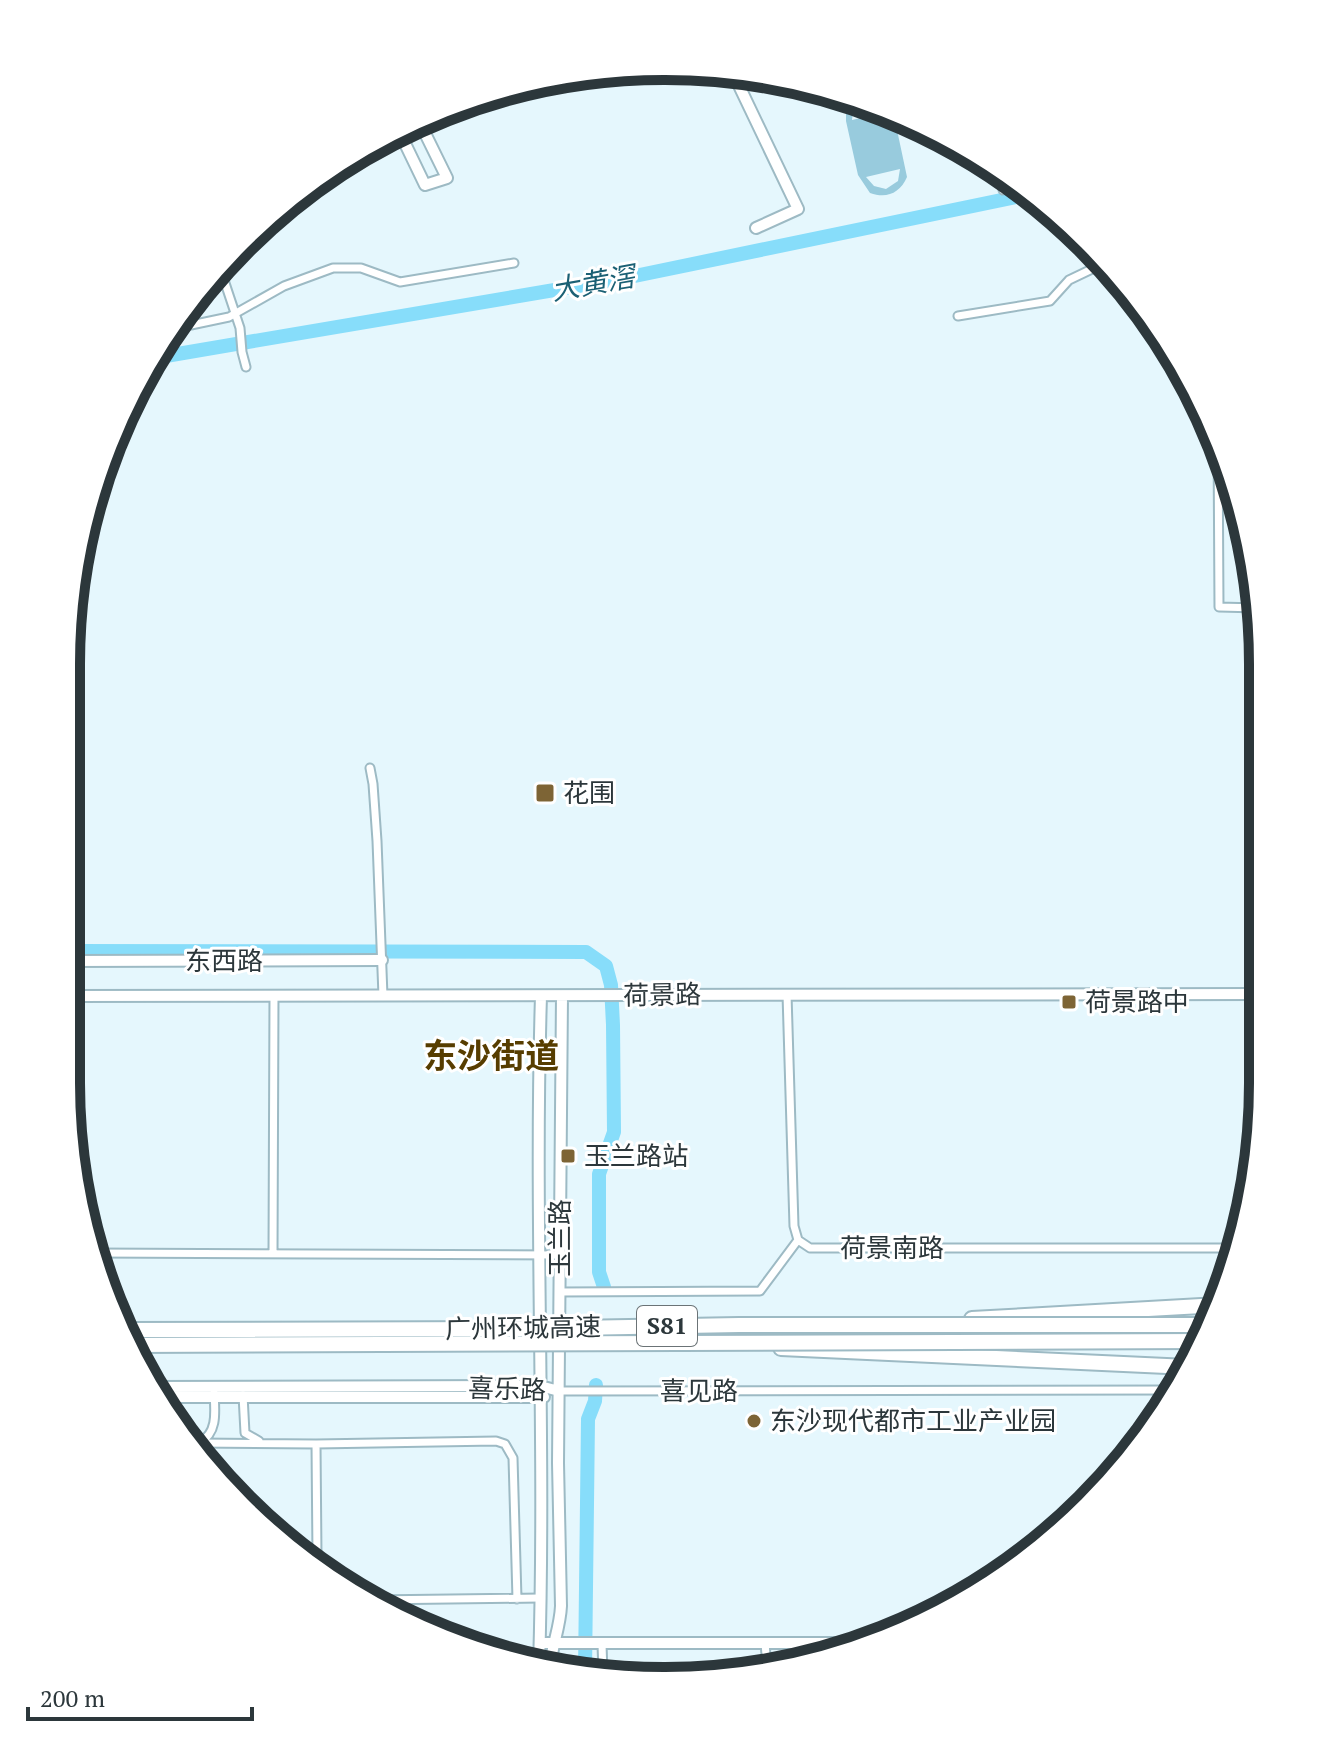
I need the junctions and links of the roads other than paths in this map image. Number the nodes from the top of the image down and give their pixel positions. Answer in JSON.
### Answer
{"nodes":[{"id":1,"x":739,"y":85,"type":"edge"},
{"id":2,"x":424,"y":132,"type":"edge"},
{"id":3,"x":404,"y":141,"type":"edge"},
{"id":4,"x":756,"y":228,"type":"dead end"},
{"id":5,"x":514,"y":263,"type":"dead end"},
{"id":6,"x":1094,"y":268,"type":"edge"},
{"id":7,"x":224,"y":280,"type":"edge"},
{"id":8,"x":236,"y":314,"type":"junction"},
{"id":9,"x":958,"y":316,"type":"dead end"},
{"id":10,"x":190,"y":325,"type":"edge"},
{"id":11,"x":246,"y":367,"type":"dead end"},
{"id":12,"x":1218,"y":478,"type":"edge"},
{"id":13,"x":1246,"y":608,"type":"edge"},
{"id":14,"x":370,"y":768,"type":"dead end"},
{"id":15,"x":382,"y":960,"type":"junction"},
{"id":16,"x":80,"y":961,"type":"edge"},
{"id":17,"x":787,"y":994,"type":"junction"},
{"id":18,"x":1249,"y":994,"type":"edge"},
{"id":19,"x":274,"y":995,"type":"junction"},
{"id":20,"x":80,"y":996,"type":"edge"},
{"id":21,"x":383,"y":996,"type":"junction"},
{"id":22,"x":541,"y":996,"type":"junction"},
{"id":23,"x":562,"y":996,"type":"junction"},
{"id":24,"x":798,"y":1240,"type":"junction"},
{"id":25,"x":1225,"y":1248,"type":"edge"},
{"id":26,"x":106,"y":1253,"type":"edge"},
{"id":27,"x":273,"y":1253,"type":"junction"},
{"id":28,"x":560,"y":1255,"type":"junction"},
{"id":29,"x":538,"y":1256,"type":"junction"},
{"id":30,"x":560,"y":1292,"type":"junction"},
{"id":31,"x":1205,"y":1306,"type":"edge"},
{"id":32,"x":739,"y":1325,"type":"junction"},
{"id":33,"x":1196,"y":1325,"type":"edge"},
{"id":34,"x":135,"y":1330,"type":"edge"},
{"id":35,"x":1189,"y":1341,"type":"edge"},
{"id":36,"x":665,"y":1342,"type":"junction"},
{"id":37,"x":142,"y":1345,"type":"edge"},
{"id":38,"x":1028,"y":1360,"type":"junction"},
{"id":39,"x":1179,"y":1360,"type":"edge"},
{"id":40,"x":1176,"y":1366,"type":"edge"},
{"id":41,"x":167,"y":1388,"type":"edge"},
{"id":42,"x":1161,"y":1390,"type":"edge"},
{"id":43,"x":559,"y":1391,"type":"junction"},
{"id":44,"x":214,"y":1392,"type":"junction"},
{"id":45,"x":243,"y":1392,"type":"junction"},
{"id":46,"x":540,"y":1392,"type":"junction"},
{"id":47,"x":172,"y":1396,"type":"edge"},
{"id":48,"x":204,"y":1441,"type":"edge"},
{"id":49,"x":205,"y":1443,"type":"edge"},
{"id":50,"x":265,"y":1443,"type":"junction"},
{"id":51,"x":316,"y":1444,"type":"junction"},
{"id":52,"x":317,"y":1552,"type":"edge"},
{"id":53,"x":517,"y":1599,"type":"junction"},
{"id":54,"x":394,"y":1601,"type":"edge"},
{"id":55,"x":540,"y":1602,"type":"junction"},
{"id":56,"x":561,"y":1606,"type":"junction"},
{"id":57,"x":540,"y":1642,"type":"junction"},
{"id":58,"x":765,"y":1643,"type":"junction"},
{"id":59,"x":829,"y":1643,"type":"edge"},
{"id":60,"x":552,"y":1644,"type":"junction"},
{"id":61,"x":600,"y":1644,"type":"junction"},
{"id":62,"x":540,"y":1653,"type":"edge"},
{"id":63,"x":551,"y":1656,"type":"edge"},
{"id":64,"x":766,"y":1658,"type":"edge"},
{"id":65,"x":602,"y":1663,"type":"edge"}],
"edges":[{"from":1,"to":4,"type":"street"},
{"from":2,"to":3,"type":"street"},
{"from":5,"to":8,"type":"street"},
{"from":6,"to":9,"type":"street"},
{"from":7,"to":8,"type":"street"},
{"from":8,"to":10,"type":"street"},
{"from":8,"to":11,"type":"street"},
{"from":12,"to":13,"type":"street"},
{"from":14,"to":15,"type":"street"},
{"from":15,"to":16,"type":"street","name":"东西路"},
{"from":15,"to":21,"type":"street"},
{"from":17,"to":18,"type":"street","name":"荷景路"},
{"from":17,"to":23,"type":"street","name":"荷景路"},
{"from":17,"to":24,"type":"street"},
{"from":19,"to":20,"type":"street","name":"荷景路"},
{"from":19,"to":21,"type":"street","name":"荷景路"},
{"from":19,"to":27,"type":"street"},
{"from":21,"to":22,"type":"street","name":"荷景路"},
{"from":22,"to":23,"type":"street","name":"荷景路"},
{"from":22,"to":29,"type":"street","name":"玉兰路"},
{"from":23,"to":28,"type":"street","name":"玉兰路"},
{"from":24,"to":25,"type":"street","name":"荷景南路"},
{"from":24,"to":30,"type":"street"},
{"from":26,"to":27,"type":"street"},
{"from":27,"to":29,"type":"street"},
{"from":28,"to":29,"type":"street"},
{"from":28,"to":30,"type":"street","name":"玉兰路"},
{"from":29,"to":46,"type":"street","name":"玉兰路"},
{"from":30,"to":43,"type":"street","name":"玉兰路"},
{"from":31,"to":32,"type":"highway","bridge":true},
{"from":32,"to":33,"type":"highway","name":"广州环城高速","number":"S81","bridge":true},
{"from":32,"to":34,"type":"highway","name":"广州环城高速","number":"S81","bridge":true},
{"from":35,"to":36,"type":"highway","name":"广州环城高速","number":"S81","bridge":true},
{"from":36,"to":37,"type":"highway","name":"广州环城高速","number":"S81","bridge":true},
{"from":36,"to":38,"type":"highway","bridge":true},
{"from":38,"to":39,"type":"highway"},
{"from":38,"to":40,"type":"highway"},
{"from":41,"to":44,"type":"street","name":"喜乐路"},
{"from":42,"to":43,"type":"street","name":"喜见路"},
{"from":43,"to":46,"type":"street","name":"喜乐路"},
{"from":43,"to":56,"type":"street","name":"玉兰路"},
{"from":44,"to":45,"type":"street","name":"喜乐路"},
{"from":44,"to":47,"type":"street","name":"喜乐路"},
{"from":44,"to":48,"type":"street"},
{"from":45,"to":46,"type":"street","name":"喜乐路"},
{"from":45,"to":50,"type":"street"},
{"from":46,"to":55,"type":"street","name":"玉兰路"},
{"from":49,"to":50,"type":"street"},
{"from":50,"to":51,"type":"street"},
{"from":51,"to":52,"type":"street"},
{"from":51,"to":53,"type":"street"},
{"from":53,"to":54,"type":"street"},
{"from":53,"to":55,"type":"street"},
{"from":55,"to":56,"type":"street"},
{"from":55,"to":57,"type":"street","name":"玉兰路"},
{"from":56,"to":60,"type":"street","name":"玉兰路"},
{"from":57,"to":60,"type":"street"},
{"from":57,"to":62,"type":"street","name":"玉兰路"},
{"from":58,"to":59,"type":"street"},
{"from":58,"to":61,"type":"street"},
{"from":58,"to":64,"type":"street"},
{"from":60,"to":61,"type":"street"},
{"from":60,"to":63,"type":"street","name":"玉兰路"},
{"from":61,"to":65,"type":"street"}]}
